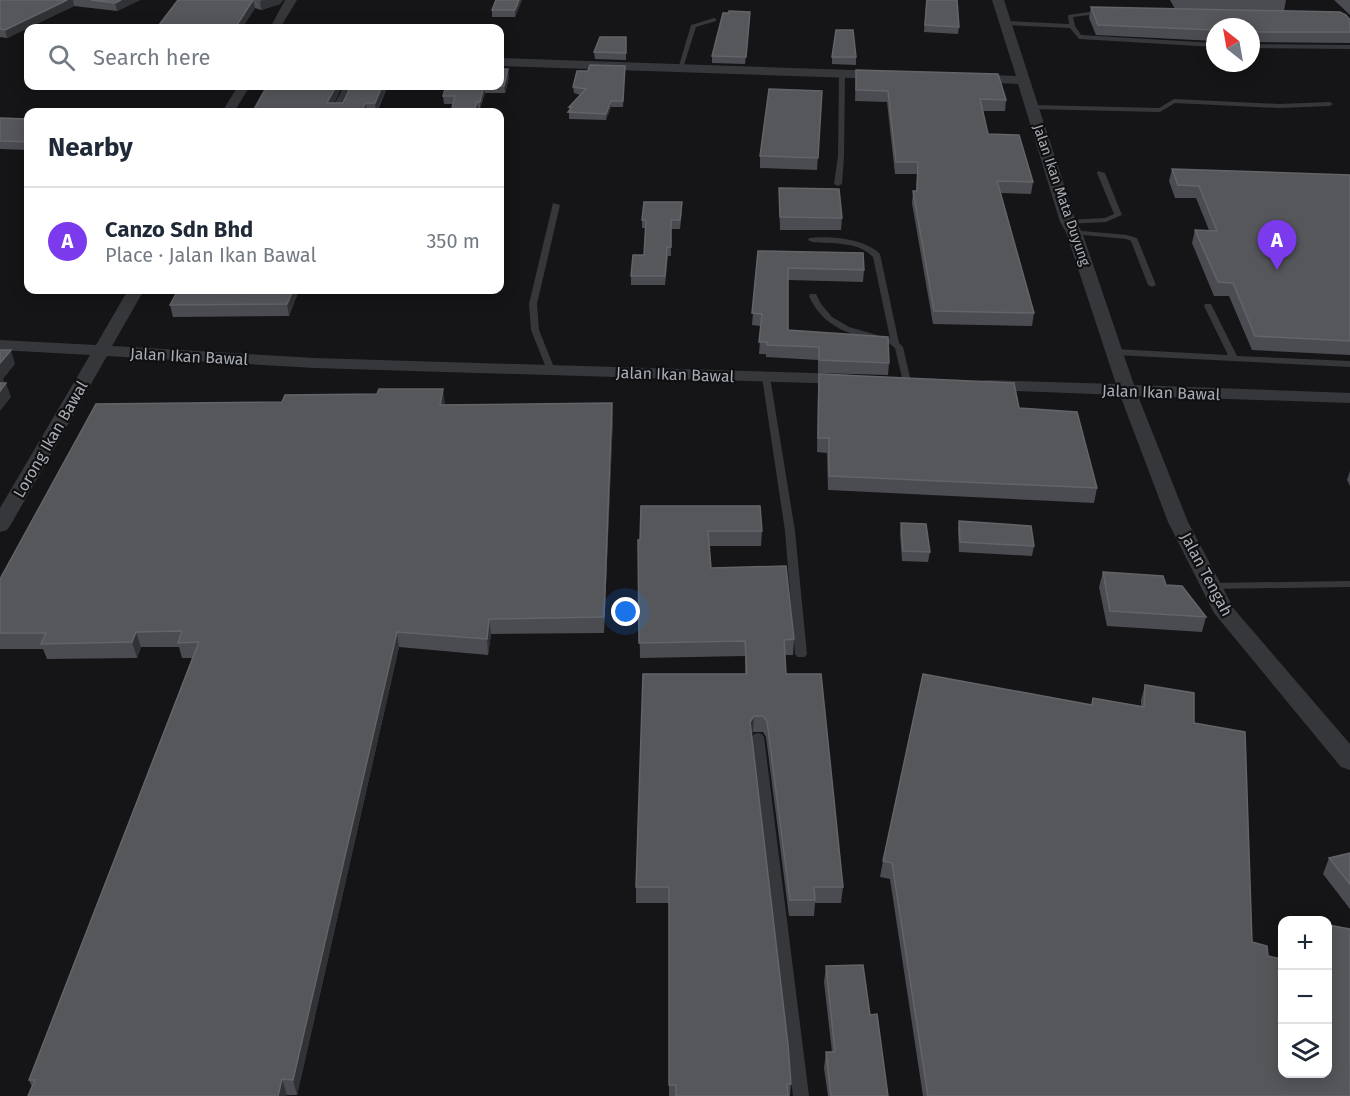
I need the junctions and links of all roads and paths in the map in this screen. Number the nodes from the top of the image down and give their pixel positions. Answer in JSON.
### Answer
{"nodes":[{"id":1,"x":291,"y":0,"type":"edge"},
{"id":2,"x":998,"y":0,"type":"edge"},
{"id":3,"x":1116,"y":12,"type":"edge"},
{"id":4,"x":714,"y":20,"type":"dead end"},
{"id":5,"x":1007,"y":23,"type":"junction"},
{"id":6,"x":277,"y":24,"type":"edge"},
{"id":7,"x":1072,"y":26,"type":"junction"},
{"id":8,"x":1206,"y":45,"type":"edge"},
{"id":9,"x":1260,"y":46,"type":"edge"},
{"id":10,"x":1350,"y":48,"type":"edge"},
{"id":11,"x":504,"y":62,"type":"edge"},
{"id":12,"x":680,"y":68,"type":"junction"},
{"id":13,"x":842,"y":74,"type":"junction"},
{"id":14,"x":898,"y":75,"type":"edge"},
{"id":15,"x":955,"y":77,"type":"edge"},
{"id":16,"x":1023,"y":80,"type":"junction"},
{"id":17,"x":242,"y":90,"type":"edge"},
{"id":18,"x":348,"y":90,"type":"edge"},
{"id":19,"x":1330,"y":104,"type":"dead end"},
{"id":20,"x":1032,"y":107,"type":"junction"},
{"id":21,"x":230,"y":108,"type":"edge"},
{"id":22,"x":338,"y":108,"type":"edge"},
{"id":23,"x":1101,"y":173,"type":"dead end"},
{"id":24,"x":838,"y":184,"type":"dead end"},
{"id":25,"x":556,"y":205,"type":"dead end"},
{"id":26,"x":1071,"y":227,"type":"junction"},
{"id":27,"x":812,"y":240,"type":"dead end"},
{"id":28,"x":1152,"y":285,"type":"dead end"},
{"id":29,"x":134,"y":294,"type":"edge"},
{"id":30,"x":813,"y":296,"type":"dead end"},
{"id":31,"x":1208,"y":306,"type":"dead end"},
{"id":32,"x":895,"y":342,"type":"junction"},
{"id":33,"x":0,"y":345,"type":"edge"},
{"id":34,"x":99,"y":351,"type":"junction"},
{"id":35,"x":1115,"y":352,"type":"junction"},
{"id":36,"x":1233,"y":357,"type":"junction"},
{"id":37,"x":1350,"y":364,"type":"edge"},
{"id":38,"x":551,"y":370,"type":"junction"},
{"id":39,"x":766,"y":377,"type":"junction"},
{"id":40,"x":860,"y":380,"type":"edge"},
{"id":41,"x":883,"y":381,"type":"edge"},
{"id":42,"x":907,"y":382,"type":"junction"},
{"id":43,"x":930,"y":383,"type":"edge"},
{"id":44,"x":964,"y":384,"type":"edge"},
{"id":45,"x":1126,"y":391,"type":"junction"},
{"id":46,"x":1350,"y":398,"type":"edge"},
{"id":47,"x":0,"y":526,"type":"edge"},
{"id":48,"x":1350,"y":584,"type":"edge"},
{"id":49,"x":1209,"y":586,"type":"junction"},
{"id":50,"x":801,"y":654,"type":"dead end"},
{"id":51,"x":758,"y":737,"type":"dead end"},
{"id":52,"x":1350,"y":761,"type":"edge"},
{"id":53,"x":801,"y":1096,"type":"edge"}],
"edges":[{"from":1,"to":6,"type":"street"},
{"from":2,"to":5,"type":"street","name":"Jalan Ikan Mata Duyung"},
{"from":3,"to":7,"type":"lane"},
{"from":4,"to":12,"type":"lane"},
{"from":5,"to":7,"type":"lane"},
{"from":5,"to":16,"type":"street","name":"Jalan Ikan Mata Duyung"},
{"from":7,"to":8,"type":"lane"},
{"from":9,"to":10,"type":"lane"},
{"from":11,"to":12,"type":"street"},
{"from":12,"to":13,"type":"street"},
{"from":13,"to":14,"type":"street"},
{"from":13,"to":24,"type":"lane"},
{"from":15,"to":16,"type":"street"},
{"from":16,"to":20,"type":"street","name":"Jalan Ikan Mata Duyung"},
{"from":17,"to":21,"type":"street"},
{"from":18,"to":22,"type":"street"},
{"from":19,"to":20,"type":"lane"},
{"from":20,"to":26,"type":"street","name":"Jalan Ikan Mata Duyung"},
{"from":23,"to":26,"type":"lane"},
{"from":25,"to":38,"type":"lane"},
{"from":26,"to":28,"type":"lane"},
{"from":26,"to":35,"type":"street","name":"Jalan Ikan Mata Duyung"},
{"from":27,"to":32,"type":"lane"},
{"from":29,"to":34,"type":"street","name":"Lorong Ikan Bawal"},
{"from":30,"to":32,"type":"lane"},
{"from":31,"to":36,"type":"lane"},
{"from":32,"to":42,"type":"lane"},
{"from":33,"to":34,"type":"street","name":"Jalan Ikan Bawal"},
{"from":34,"to":38,"type":"street","name":"Jalan Ikan Bawal"},
{"from":34,"to":47,"type":"street","name":"Lorong Ikan Bawal"},
{"from":35,"to":36,"type":"lane"},
{"from":35,"to":45,"type":"street","name":"Jalan Ikan Mata Duyung"},
{"from":36,"to":37,"type":"lane"},
{"from":38,"to":39,"type":"street","name":"Jalan Ikan Bawal"},
{"from":39,"to":40,"type":"street","name":"Jalan Ikan Bawal"},
{"from":39,"to":50,"type":"lane"},
{"from":41,"to":42,"type":"street"},
{"from":42,"to":43,"type":"street"},
{"from":44,"to":45,"type":"street","name":"Jalan Ikan Bawal"},
{"from":45,"to":46,"type":"street","name":"Jalan Ikan Bawal"},
{"from":45,"to":49,"type":"street","name":"Jalan Tengah"},
{"from":48,"to":49,"type":"lane"},
{"from":49,"to":52,"type":"street","name":"Jalan Tengah"},
{"from":51,"to":53,"type":"lane"}]}
